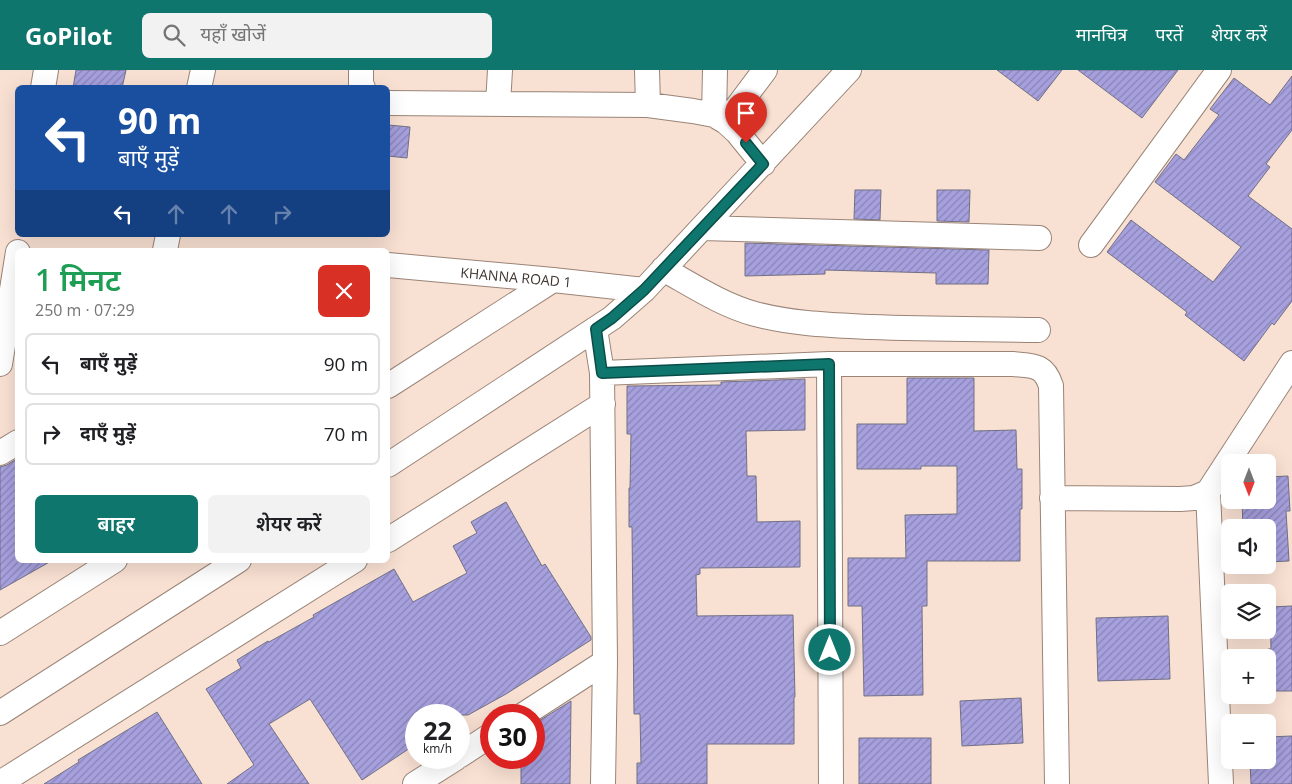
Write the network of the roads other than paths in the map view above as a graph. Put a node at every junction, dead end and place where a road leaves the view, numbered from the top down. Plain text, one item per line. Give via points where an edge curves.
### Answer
1 (46, 70) edge
2 (203, 70) edge
3 (361, 70) edge
4 (500, 70) edge
5 (647, 70) edge
6 (714, 70) edge
7 (765, 70) edge
8 (849, 70) edge
9 (1219, 70) edge
10 (44, 85) edge
11 (200, 85) edge
12 (362, 85) edge
13 (390, 103) edge
14 (498, 104) junction
15 (648, 105) junction
16 (720, 118) junction
17 (763, 164) junction
18 (702, 228) junction
19 (1039, 238) dead end
20 (1091, 245) dead end
21 (390, 265) edge
22 (663, 269) junction
23 (15, 270) edge
24 (554, 280) junction
25 (644, 290) junction
26 (596, 329) junction
27 (1038, 330) dead end
28 (1292, 363) edge
29 (0, 364) edge
30 (829, 364) junction
31 (602, 373) junction
32 (390, 383) edge
33 (603, 404) junction
34 (15, 444) edge
35 (0, 452) edge
36 (390, 464) edge
37 (1208, 492) junction
38 (1052, 498) junction
39 (390, 539) edge
40 (109, 563) edge
41 (234, 563) edge
42 (350, 563) edge
43 (0, 633) edge
44 (605, 662) junction
45 (540, 704) edge
46 (0, 713) edge
47 (442, 769) edge
48 (0, 783) edge
49 (415, 784) edge
50 (603, 784) edge
51 (831, 784) edge
52 (1057, 784) edge
53 (1221, 784) edge

1 - 10 street
2 - 11 street
3 - 12 street
4 - 14 street
5 - 15 street
6 - 16 street
7 - 16 street
8 - 17 street
9 - 20 street
13 - 14 street
14 - 15 street
15 - 16 street
16 - 17 street via 737,132
17 - 18 street
18 - 19 street
18 - 22 street
21 - 24 street, KHANNA ROAD 1
22 - 25 street
22 - 27 street via 718,299 754,314 785,320 865,327
23 - 29 street
24 - 25 street, KHANNA ROAD 1
24 - 32 street
25 - 26 street
26 - 31 street
26 - 36 street
28 - 37 street
30 - 31 street
30 - 38 street via 1013,364 1036,367 1047,374 1051,386
30 - 51 street
31 - 33 street
33 - 39 street
33 - 44 street
34 - 35 street
37 - 38 street via 1180,500
37 - 53 street
38 - 52 street
40 - 43 street
41 - 46 street
42 - 48 street
44 - 45 street
44 - 50 street
47 - 49 street

